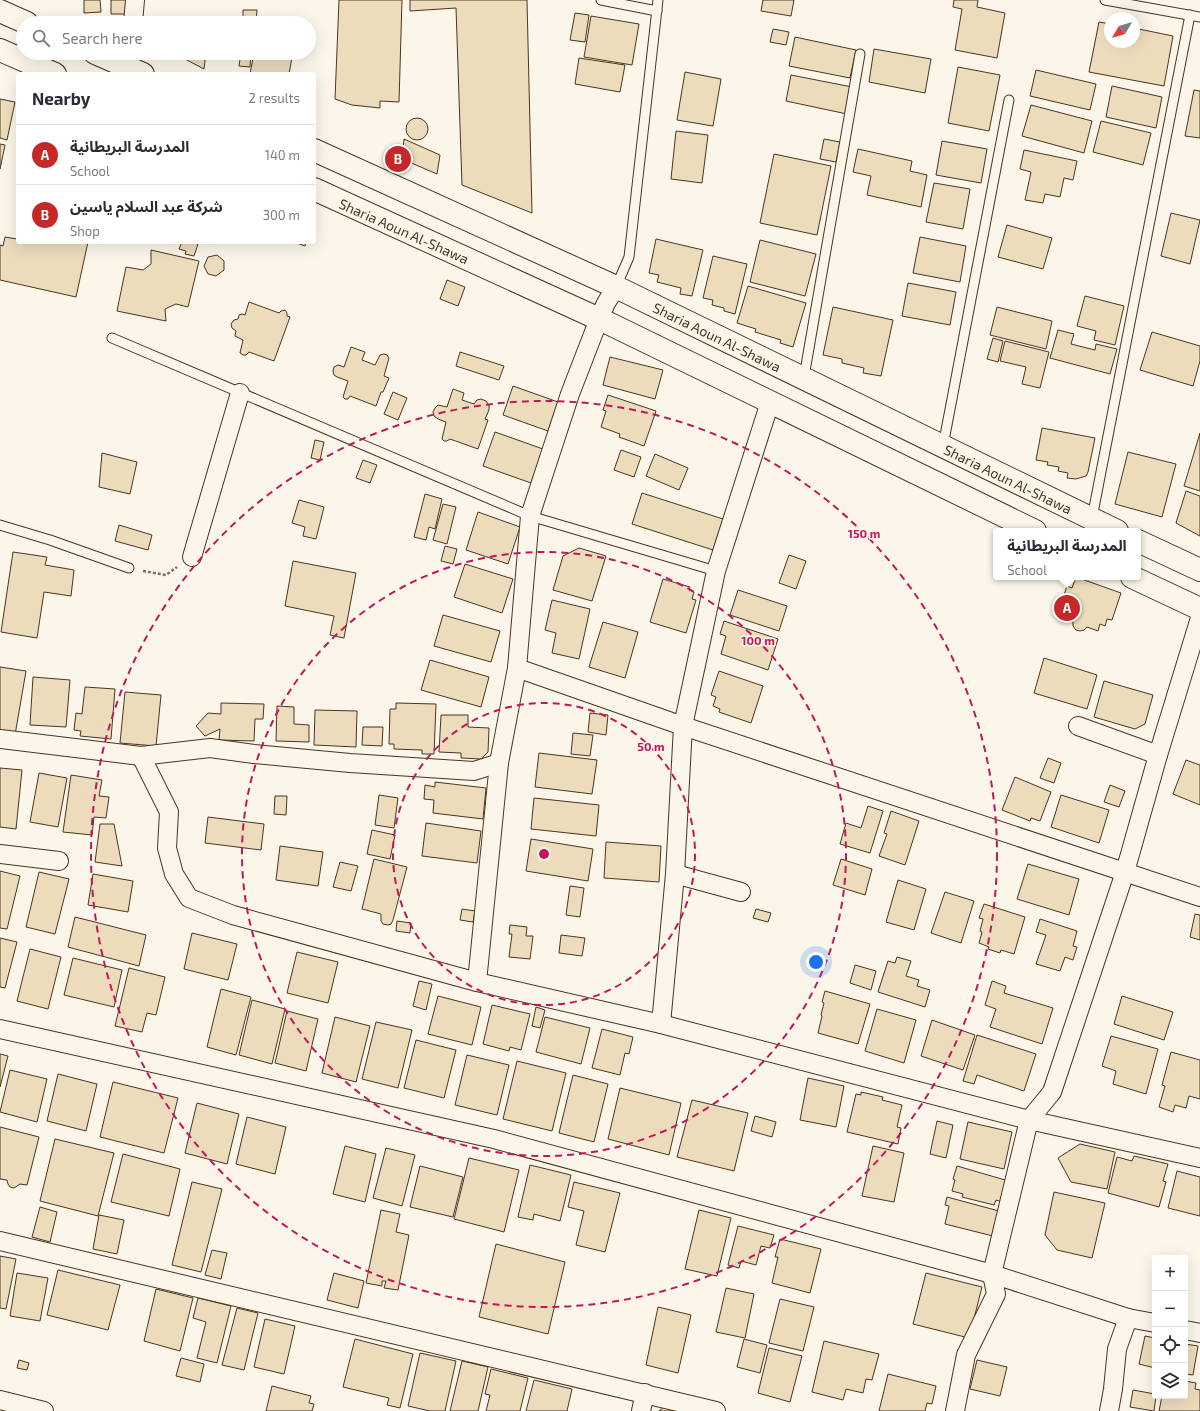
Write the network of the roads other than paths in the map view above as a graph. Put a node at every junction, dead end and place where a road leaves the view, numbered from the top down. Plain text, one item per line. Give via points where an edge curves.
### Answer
1 (135, 0) edge
2 (601, 0) edge
3 (658, 0) edge
4 (1105, 0) edge
5 (0, 11) edge
6 (657, 11) junction
7 (1190, 15) junction
8 (134, 16) edge
9 (1200, 17) edge
10 (16, 18) edge
11 (0, 50) edge
12 (860, 54) dead end
13 (16, 57) edge
14 (23, 60) edge
15 (118, 60) edge
16 (135, 65) edge
17 (50, 72) edge
18 (1009, 100) dead end
19 (316, 151) edge
20 (316, 191) edge
21 (616, 287) junction
22 (598, 319) junction
23 (112, 338) dead end
24 (803, 379) junction
25 (240, 393) junction
26 (770, 402) junction
27 (943, 447) junction
28 (530, 516) junction
29 (1092, 520) junction
30 (0, 525) edge
31 (1029, 528) edge
32 (1110, 528) edge
33 (1141, 542) edge
34 (192, 557) road end
35 (129, 568) road end
36 (1200, 570) edge
37 (716, 571) junction
38 (1138, 580) edge
39 (1200, 609) edge
40 (1200, 618) edge
41 (517, 668) junction
42 (683, 726) junction
43 (1078, 726) dead end
44 (0, 739) edge
45 (1158, 755) junction
46 (141, 756) junction
47 (498, 763) junction
48 (0, 854) edge
49 (59, 861) dead end
50 (1125, 872) junction
51 (675, 874) junction
52 (741, 892) dead end
53 (1200, 897) edge
54 (477, 982) junction
55 (660, 1024) junction
56 (0, 1029) edge
57 (1029, 1120) junction
58 (1200, 1158) edge
59 (0, 1241) edge
60 (992, 1274) junction
61 (1128, 1318) junction
62 (1152, 1323) edge
63 (1188, 1331) edge
64 (1200, 1333) edge
65 (645, 1393) junction
66 (0, 1400) edge
67 (44, 1411) edge
68 (641, 1411) edge
69 (716, 1411) edge
70 (954, 1411) edge
71 (1109, 1411) edge

1 - 8 street
2 - 6 lane
3 - 6 lane
4 - 7 lane
5 - 10 main road
6 - 21 lane via 629,257
7 - 9 lane
7 - 29 lane
11 - 13 main road
12 - 24 lane
14 - 17 main road
15 - 16 main road
18 - 27 lane
19 - 21 main road, Sharia Aoun Al-Shawa
20 - 22 main road, Sharia Aoun Al-Shawa
21 - 22 street
21 - 24 main road, Sharia Aoun Al-Shawa
22 - 26 main road, Sharia Aoun Al-Shawa
22 - 28 street
23 - 25 lane
24 - 27 main road, Sharia Aoun Al-Shawa
25 - 28 lane
25 - 34 street
26 - 31 main road, Sharia Aoun Al-Shawa
26 - 37 street
27 - 29 main road, Sharia Aoun Al-Shawa
28 - 37 lane
28 - 41 street
29 - 32 main road, Sharia Aoun Al-Shawa
30 - 35 lane
33 - 36 main road
37 - 42 street
38 - 39 main road
40 - 45 street
41 - 42 street
41 - 47 street
42 - 50 street
42 - 51 street
43 - 45 street
44 - 46 street
45 - 50 street
46 - 47 street via 210,748 350,763 474,771
46 - 54 street via 169,812 167,848 174,874 189,898 233,915
47 - 54 street
48 - 49 street
50 - 53 street
50 - 57 street via 1052,1092
51 - 52 street
51 - 55 street
54 - 55 street
55 - 57 street
56 - 60 street via 494,1139
57 - 58 street
57 - 60 street
59 - 65 street
60 - 61 street
60 - 70 street via 996,1294 966,1355
61 - 62 street
61 - 71 street via 1117,1349
63 - 64 street
65 - 68 street
65 - 69 street
66 - 67 street

